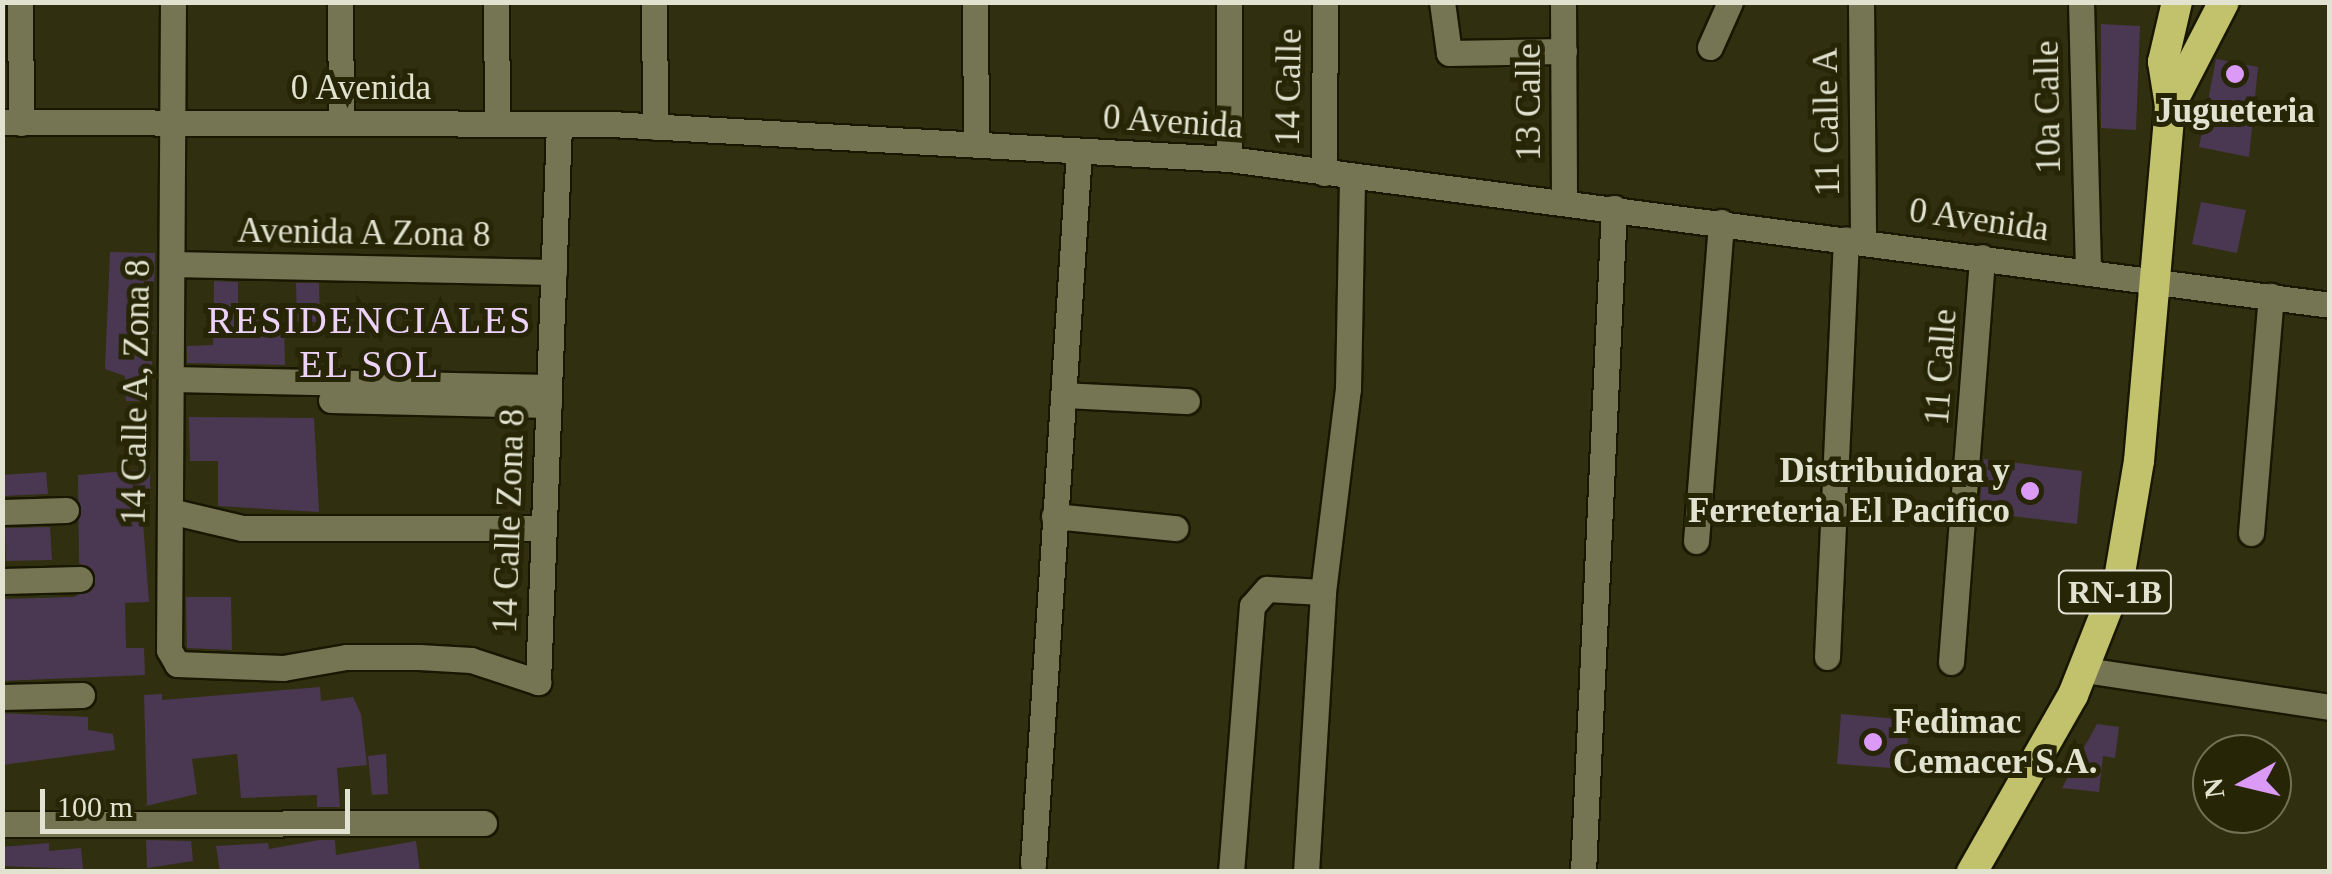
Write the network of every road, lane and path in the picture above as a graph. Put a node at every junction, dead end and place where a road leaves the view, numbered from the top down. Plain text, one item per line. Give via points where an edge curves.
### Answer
1 (20, 2) edge
2 (174, 2) edge
3 (340, 2) edge
4 (496, 2) edge
5 (654, 2) edge
6 (975, 2) edge
7 (1229, 2) edge
8 (1325, 2) edge
9 (1442, 2) edge
10 (1563, 2) edge
11 (1730, 2) edge
12 (1861, 2) edge
13 (2081, 2) edge
14 (2177, 2) edge
15 (2224, 2) edge
16 (1710, 47) dead end
17 (1564, 51) junction
18 (2170, 106) junction
19 (12, 122) edge
20 (174, 123) junction
21 (341, 124) junction
22 (497, 124) junction
23 (559, 124) junction
24 (655, 126) junction
25 (976, 144) junction
26 (1079, 150) junction
27 (1229, 159) junction
28 (1324, 173) junction
29 (1352, 177) junction
30 (1564, 202) junction
31 (1614, 208) junction
32 (1721, 222) junction
33 (1855, 239) junction
34 (172, 255) junction
35 (1982, 257) junction
36 (554, 264) junction
37 (2088, 270) junction
38 (2154, 280) junction
39 (2270, 296) junction
40 (2330, 305) edge
41 (171, 388) junction
42 (1063, 395) junction
43 (549, 396) junction
44 (1186, 401) dead end
45 (66, 510) dead end
46 (170, 511) junction
47 (2, 512) edge
48 (1054, 516) junction
49 (544, 528) junction
50 (1174, 528) dead end
51 (2251, 532) dead end
52 (1696, 541) dead end
53 (80, 579) dead end
54 (2, 581) edge
55 (1324, 592) junction
56 (1827, 656) dead end
57 (1951, 662) dead end
58 (2085, 670) junction
59 (538, 682) joint
60 (82, 695) dead end
61 (2, 697) edge
62 (2330, 707) edge
63 (484, 823) dead end
64 (2, 824) edge
65 (1033, 864) dead end
66 (1231, 872) edge
67 (1306, 872) edge
68 (1583, 872) edge
69 (1972, 872) edge

1 - 19 street
2 - 20 street, 14 Calle A, Zona 8
3 - 21 street
4 - 22 street
5 - 24 street
6 - 25 street
7 - 27 street
8 - 28 street, 14 Calle
9 - 17 street via 1447,52
10 - 17 street, 13 Calle
11 - 16 street
12 - 33 street, 11 Calle A
13 - 37 street, 10a Calle
14 - 18 highway, RN-1B via 2164,62
15 - 18 highway, RN-1B
17 - 30 street, 13 Calle
18 - 38 highway, RN-1B
19 - 20 street, 0 Avenida
20 - 21 street, 0 Avenida
20 - 34 street, 14 Calle A, Zona 8
21 - 22 street, 0 Avenida
22 - 23 street, 0 Avenida
23 - 24 street, 0 Avenida
23 - 36 street, 14 Calle Zona 8
24 - 25 street, 0 Avenida
25 - 26 street, 0 Avenida
26 - 27 street, 0 Avenida
26 - 42 street
27 - 28 street, 0 Avenida
28 - 29 street, 0 Avenida
29 - 30 street, 0 Avenida
29 - 55 street via 1348,389
30 - 31 street, 0 Avenida
31 - 32 street, 0 Avenida
31 - 68 street
32 - 33 street, 0 Avenida
32 - 52 street
33 - 35 street, 0 Avenida
33 - 56 street, 11 Calle A
34 - 36 street, Avenida A Zona 8
34 - 41 street, 14 Calle A, Zona 8
35 - 37 street, 0 Avenida
35 - 57 street, 11 Calle
36 - 43 street, 14 Calle Zona 8
37 - 38 street, 0 Avenida
38 - 39 street, 0 Avenida
38 - 58 highway, RN-1B via 2130,523 2112,601
39 - 40 street, 0 Avenida
39 - 51 street
41 - 43 street
41 - 46 street, 14 Calle A, Zona 8
42 - 44 street
42 - 48 street
43 - 49 street, 14 Calle Zona 8
45 - 47 street
46 - 49 street via 242,528
46 - 59 street, 14 Calle A, Zona 8 via 172,660 282,668 346,657 420,656 471,660
48 - 50 street
48 - 65 street
49 - 59 street, 14 Calle Zona 8
53 - 54 street
55 - 66 street via 1268,589 1252,606
55 - 67 street
58 - 62 street
58 - 69 highway, RN-1B
60 - 61 street
63 - 64 street

